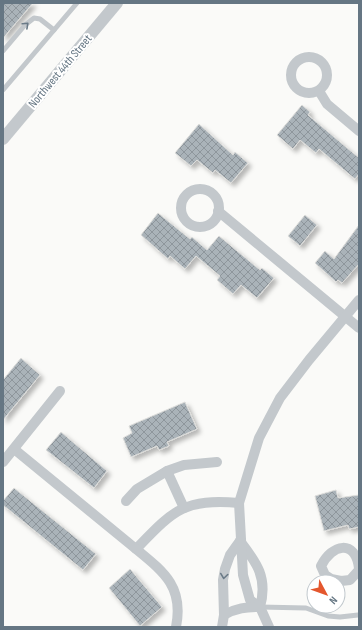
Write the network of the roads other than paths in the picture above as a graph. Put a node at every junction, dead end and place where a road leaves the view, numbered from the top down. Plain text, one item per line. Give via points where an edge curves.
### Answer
1 (77, 3) edge
2 (117, 3) edge
3 (54, 30) junction
4 (3, 51) edge
5 (3, 90) edge
6 (319, 91) dead end
7 (359, 131) edge
8 (3, 139) edge
9 (218, 211) dead end
10 (359, 300) edge
11 (345, 317) junction
12 (359, 328) edge
13 (60, 391) dead end
14 (14, 449) junction
15 (3, 462) edge
16 (217, 462) dead end
17 (167, 471) junction
18 (126, 501) dead end
19 (239, 503) junction
20 (184, 508) junction
21 (240, 541) junction
22 (136, 549) junction
23 (260, 607) junction
24 (224, 615) junction
25 (358, 615) dead end
26 (176, 627) edge
27 (222, 627) edge
28 (269, 627) edge

1 - 3 lane
2 - 8 street, Northwest 44th Street
4 -> 3 lane via 34,18 40,19
3 - 5 lane
6 - 7 street via 327,104
9 - 11 street
10 - 11 street
11 - 12 street
11 - 19 street via 280,398 259,438
13 - 14 street
14 - 15 street
14 - 22 street
16 - 17 street via 184,465
17 - 18 street via 137,489
17 - 20 street
19 - 20 street via 200,502
19 - 21 street
20 - 22 street via 161,523
21 - 23 street via 246,593 250,600
21 - 23 street via 256,562 262,577 263,598
21 -> 24 street via 230,555 225,569
22 - 26 street via 172,582 178,600
23 - 24 street via 245,607
23 - 25 lane via 306,608 328,616 340,617
23 - 28 street
24 - 27 street

